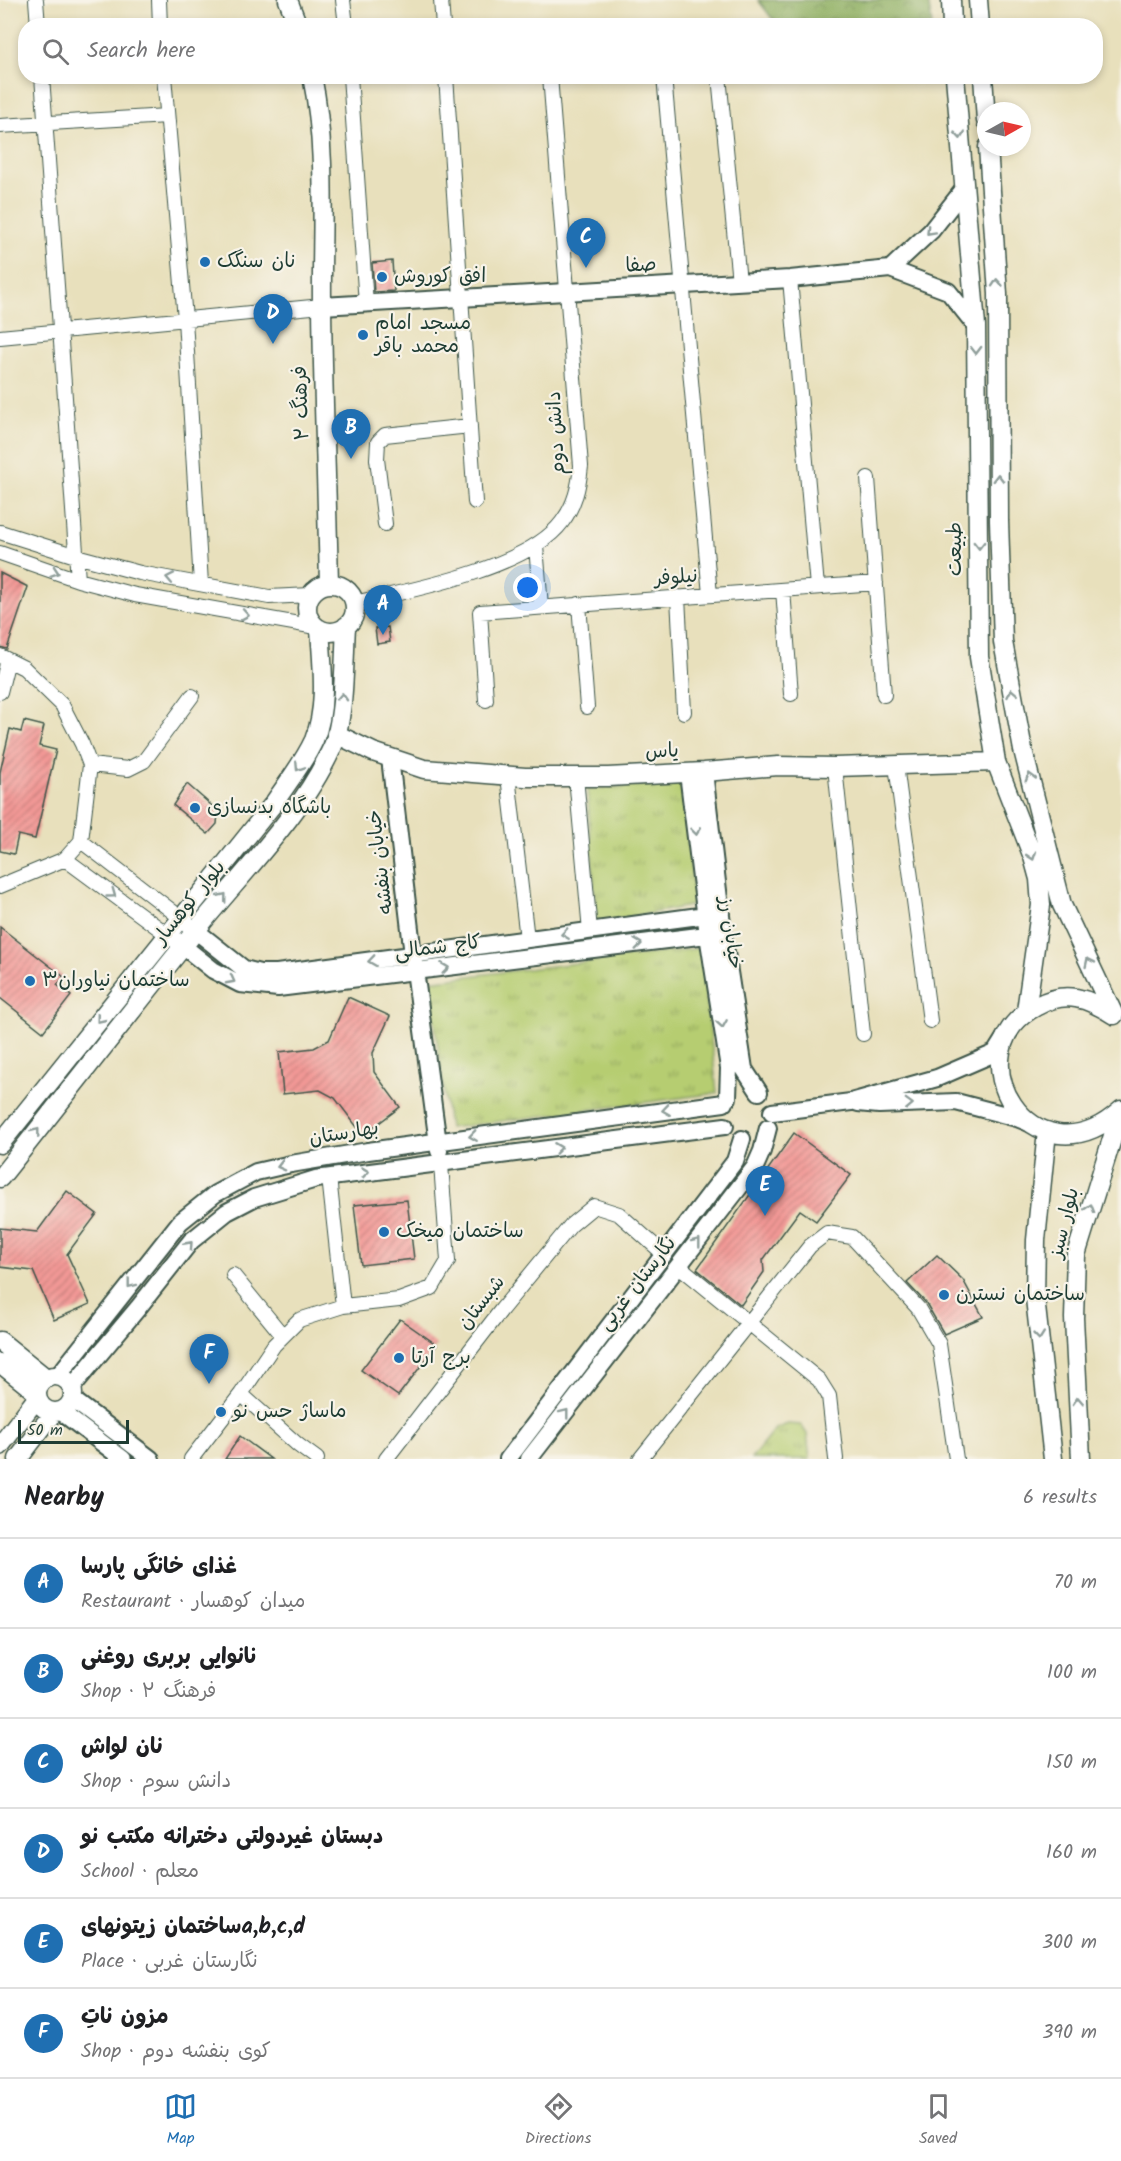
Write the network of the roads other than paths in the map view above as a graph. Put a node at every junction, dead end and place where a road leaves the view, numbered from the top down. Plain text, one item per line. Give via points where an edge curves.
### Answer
1 (36, 0) edge
2 (159, 0) edge
3 (288, 0) edge
4 (343, 0) edge
5 (441, 0) edge
6 (951, 0) edge
7 (978, 0) edge
8 (37, 18) edge
9 (160, 18) edge
10 (295, 18) edge
11 (345, 18) edge
12 (442, 18) edge
13 (952, 18) edge
14 (979, 18) edge
15 (43, 84) edge
16 (165, 84) edge
17 (314, 84) edge
18 (352, 84) edge
19 (447, 84) edge
20 (551, 84) edge
21 (665, 84) edge
22 (720, 84) edge
23 (956, 84) edge
24 (984, 84) edge
25 (985, 102) edge
26 (167, 116) junction
27 (45, 123) junction
28 (0, 126) edge
29 (989, 156) edge
30 (964, 189) junction
31 (890, 269) junction
32 (790, 279) junction
33 (739, 282) junction
34 (683, 285) junction
35 (567, 292) junction
36 (461, 298) junction
37 (366, 304) junction
38 (322, 306) junction
39 (184, 320) junction
40 (976, 326) junction
41 (60, 332) junction
42 (0, 337) edge
43 (470, 426) junction
44 (868, 478) dead end
45 (475, 502) dead end
46 (385, 524) dead end
47 (0, 532) edge
48 (536, 546) junction
49 (0, 553) edge
50 (76, 556) junction
51 (78, 580) junction
52 (876, 583) junction
53 (201, 584) junction
54 (329, 584) junction
55 (817, 587) junction
56 (783, 590) junction
57 (311, 595) junction
58 (710, 595) junction
59 (678, 597) junction
60 (354, 603) junction
61 (579, 604) junction
62 (541, 607) junction
63 (346, 626) junction
64 (318, 628) junction
65 (4, 658) edge
66 (0, 692) edge
67 (791, 694) dead end
68 (884, 695) dead end
69 (192, 696) dead end
70 (486, 700) dead end
71 (587, 707) dead end
72 (684, 712) dead end
73 (336, 734) junction
74 (390, 758) junction
75 (996, 762) junction
76 (90, 765) junction
77 (896, 765) junction
78 (835, 767) junction
79 (696, 772) junction
80 (508, 776) junction
81 (576, 777) junction
82 (81, 842) junction
83 (65, 859) junction
84 (0, 886) edge
85 (713, 914) junction
86 (188, 924) junction
87 (590, 930) junction
88 (716, 934) junction
89 (168, 935) junction
90 (527, 939) junction
91 (184, 946) junction
92 (414, 964) junction
93 (1026, 1011) junction
94 (1118, 1019) edge
95 (930, 1021) dead end
96 (1009, 1031) junction
97 (863, 1034) dead end
98 (759, 1092) junction
99 (726, 1100) junction
100 (851, 1102) junction
101 (1121, 1110) edge
102 (770, 1120) junction
103 (725, 1126) junction
104 (1040, 1128) junction
105 (742, 1138) junction
106 (437, 1141) junction
107 (0, 1144) edge
108 (441, 1164) junction
109 (329, 1177) junction
110 (0, 1178) edge
111 (664, 1254) junction
112 (679, 1266) junction
113 (233, 1275) dead end
114 (343, 1306) junction
115 (750, 1324) junction
116 (283, 1336) junction
117 (0, 1341) edge
118 (0, 1363) edge
119 (54, 1394) junction
120 (241, 1394) junction
121 (0, 1446) edge
122 (18, 1459) edge
123 (123, 1459) edge
124 (151, 1459) edge
125 (191, 1459) edge
126 (317, 1459) edge
127 (386, 1459) edge
128 (508, 1459) edge
129 (529, 1459) edge
130 (640, 1459) edge
131 (836, 1459) edge
132 (956, 1459) edge
133 (1053, 1459) edge
134 (1081, 1459) edge

1 - 8 street
2 - 9 street
3 - 10 main road
4 - 11 street
5 - 12 street
6 - 13 main road
7 - 14 main road
15 - 27 street
16 - 26 street
17 - 38 main road, فرهنگ ۲ via 323,176
18 - 37 street
19 - 36 street
20 - 35 street, دانش دوم
21 - 34 street
22 - 33 street
23 -> 30 main road, طبیعت
24 - 25 main road
26 - 27 street
26 - 39 street
27 - 28 street
27 - 41 street
94 -> 29 main road via 1062,905 1023,750 1003,642 998,294
30 -> 31 street via 932,231
30 - 40 main road, طبیعت
31 - 32 street, صفا
31 - 40 street via 948,291
32 - 33 street, صفا
32 - 55 street
33 - 34 street, صفا
34 - 35 street, صفا
34 - 58 street
35 - 36 street, صفا
35 - 48 street, دانش دوم via 579,486 562,522
36 - 37 street, صفا
36 - 43 street
37 - 38 street, صفا
38 - 39 street
38 - 54 main road, فرهنگ ۲
39 - 41 street
39 - 53 street
40 -> 75 main road, طبیعت via 979,657
41 - 42 street
41 - 50 street
43 - 45 street
43 - 46 street via 385,435 378,442
44 - 52 street
47 - 50 street
48 - 60 street, دانش دوم via 478,571
48 - 62 street
49 -> 51 street
50 - 51 street
53 -> 50 street
51 -> 64 street via 135,595
52 - 55 street, نیلوفر
52 - 68 street
53 - 57 street via 269,597
54 - 57 main road
54 - 60 main road via 348,591
55 - 56 street, نیلوفر
56 - 58 street, نیلوفر
56 - 67 street
57 - 64 main road via 308,615
58 - 59 street, نیلوفر
59 - 61 street, نیلوفر
59 - 72 street
60 - 63 main road via 354,616
61 - 62 street, نیلوفر
61 - 71 street
62 - 70 street, نیلوفر via 480,612
63 - 64 main road via 334,632
73 -> 63 main road, بلوار کوهسار via 341,714
64 -> 86 main road, بلوار کوهسار via 323,672 315,738 302,763
65 - 66 street
65 - 76 street via 24,668 62,705
69 - 76 street via 144,761 128,769
73 - 74 main road, یاس
86 -> 73 main road, بلوار کوهسار via 291,814 319,774
74 - 80 main road, یاس via 424,769
74 - 92 street, خیابان بنفشه
75 - 77 main road, یاس
75 -> 93 main road, طبیعت via 1039,879 1041,905
76 - 82 street
77 - 78 main road, یاس
77 - 95 street
78 - 79 main road, یاس via 778,766
78 - 97 street
79 - 81 main road, یاس
79 - 85 street, خیابان رز
80 - 81 main road, یاس
80 - 90 street
81 - 87 street
82 - 83 street
82 - 86 street
83 - 84 street
83 -> 89 street
85 - 87 street, کاج شمالی
85 - 88 street, خیابان رز
86 - 89 main road, بلوار کوهسار
86 - 91 main road, بلوار کوهسار
92 -> 86 street, کاج شمالی via 260,973 244,969
87 -> 90 street, کاج شمالی
92 -> 88 street, کاج شمالی
88 - 98 street, خیابان رز via 744,1069
88 -> 99 street, خیابان رز via 729,1068
89 - 91 street, کاج شمالی
89 -> 107 main road, بلوار کوهسار
90 - 92 street, کاج شمالی
91 -> 92 street, کاج شمالی via 213,970 240,984 278,988
110 -> 91 main road, بلوار کوهسار
92 - 106 street, خیابان بنفشه
93 - 94 main road via 1047,1000 1071,997 1094,1002
93 - 96 main road
96 - 100 street via 995,1053 967,1066
96 - 104 main road via 1001,1051 1005,1093 1016,1111
98 - 99 street via 744,1089
98 - 102 street via 770,1104
99 - 103 street via 722,1119
99 -> 106 street, بهارستان
100 - 102 street
100 -> 104 street via 879,1106 956,1102
101 - 104 main road via 1105,1124 1087,1132 1067,1135
134 -> 101 main road, بلوار سبز via 1074,1318 1076,1255
102 - 105 street via 754,1138
112 -> 102 street, نگارستان غربی via 754,1167
103 - 105 street
108 -> 103 street, بهارستان
104 -> 133 main road, بلوار سبز via 1035,1298
105 - 111 street, نگارستان غربی via 735,1161
106 - 108 street, خیابان بنفشه
106 -> 119 street, بهارستان via 256,1172 215,1194 180,1222
109 -> 108 street, بهارستان
108 - 114 street via 448,1261 432,1288 399,1300
109 - 114 street
119 -> 109 street, بهارستان via 195,1237 227,1212 254,1198
111 - 112 street
111 - 127 street, شبستان via 619,1214 594,1206 571,1226 502,1309
111 - 128 street, نگارستان غربی
112 - 115 street
129 -> 112 street, نگارستان غربی
113 - 116 street
114 - 116 street via 299,1320
115 - 130 street
115 - 131 street via 819,1380 829,1396
115 - 132 street via 810,1246 827,1233 852,1237 918,1308 939,1344
116 - 120 street
117 - 119 main road
118 - 119 main road
119 - 121 main road
119 - 122 main road
119 - 123 street
119 - 124 street
120 - 125 street
120 - 126 street

